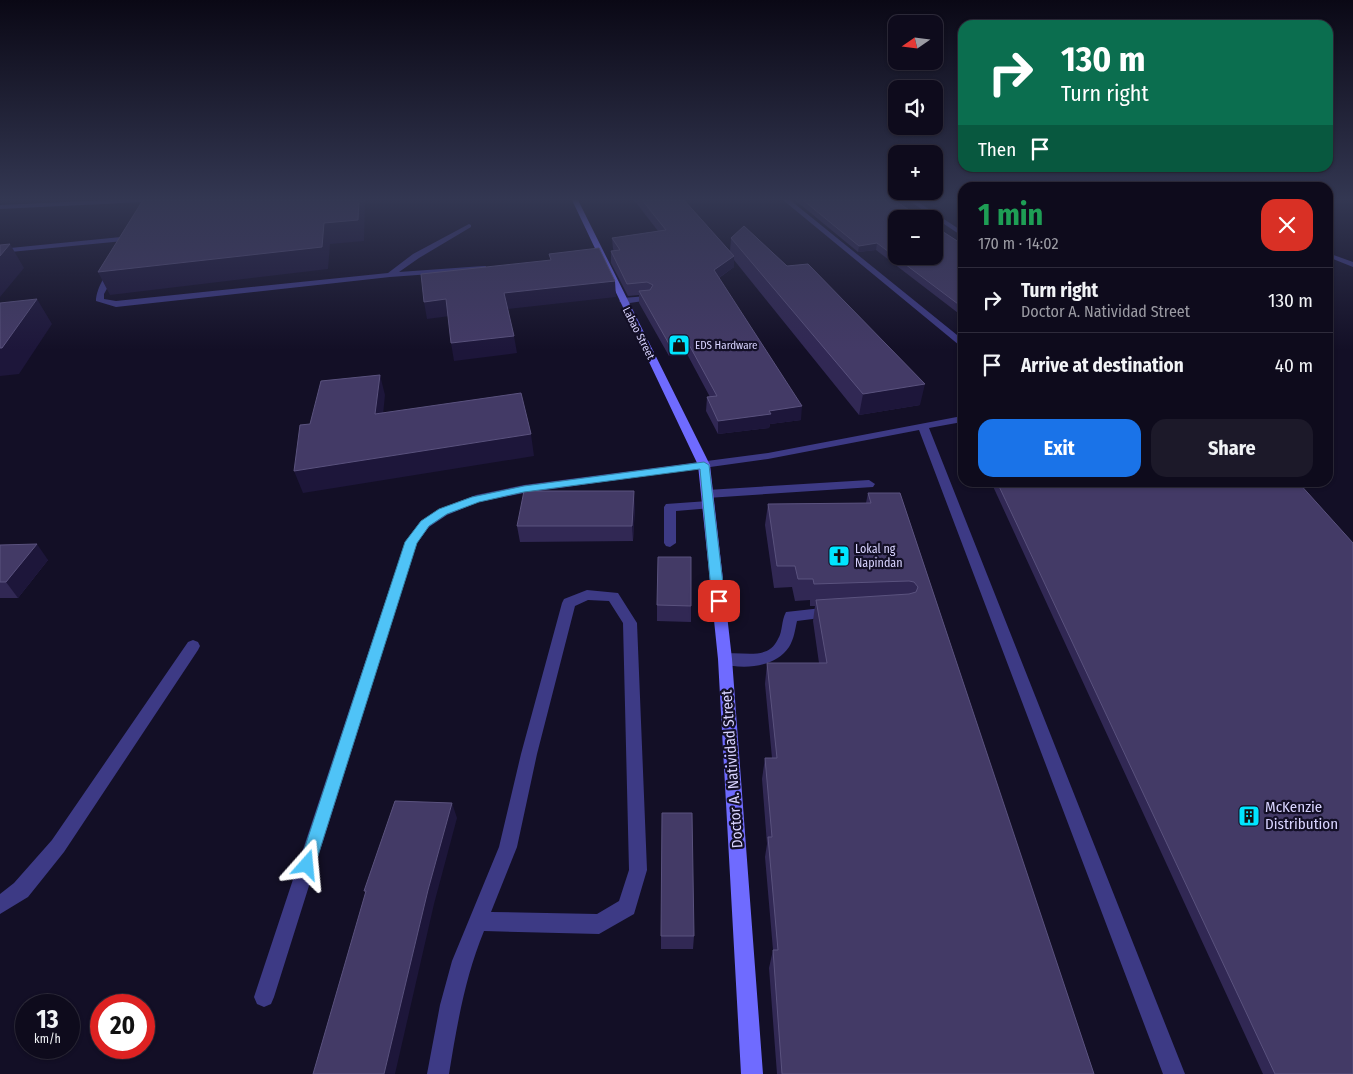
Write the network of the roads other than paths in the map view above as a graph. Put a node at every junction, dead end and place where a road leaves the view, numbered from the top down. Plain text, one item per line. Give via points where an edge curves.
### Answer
1 (426, 250) edge
2 (596, 250) edge
3 (848, 250) edge
4 (1333, 256) edge
5 (118, 262) edge
6 (1353, 266) edge
7 (490, 267) edge
8 (390, 275) junction
9 (647, 298) edge
10 (623, 301) junction
11 (958, 340) edge
12 (958, 420) edge
13 (923, 427) junction
14 (704, 465) junction
15 (869, 484) dead end
16 (708, 500) junction
17 (670, 543) dead end
18 (848, 611) edge
19 (194, 646) dead end
20 (725, 659) junction
21 (0, 905) edge
22 (479, 920) junction
23 (264, 997) dead end
24 (438, 1074) edge
25 (752, 1074) edge
26 (1174, 1074) edge

1 - 8 street
2 - 10 main road, Labao Street
3 - 11 street
4 - 6 street
5 - 8 street via 100,294 100,301 105,303
7 - 8 street
9 - 10 street
10 - 14 main road, Labao Street
12 - 13 street
13 - 14 street
13 - 26 street
14 - 16 main road, Doctor A. Natividad Street
14 - 23 street via 505,493 460,505 425,524 411,542
15 - 16 street
16 - 17 street via 670,507
16 - 20 main road, Doctor A. Natividad Street
18 - 20 street via 791,616 785,641 767,658 748,661
19 - 21 street via 58,846 21,890
20 - 25 main road, Doctor A. Natividad Street
22 - 22 street via 508,847 569,603 587,595 613,596 630,623 638,870 627,907 599,924
22 - 24 street via 462,961 450,1005

